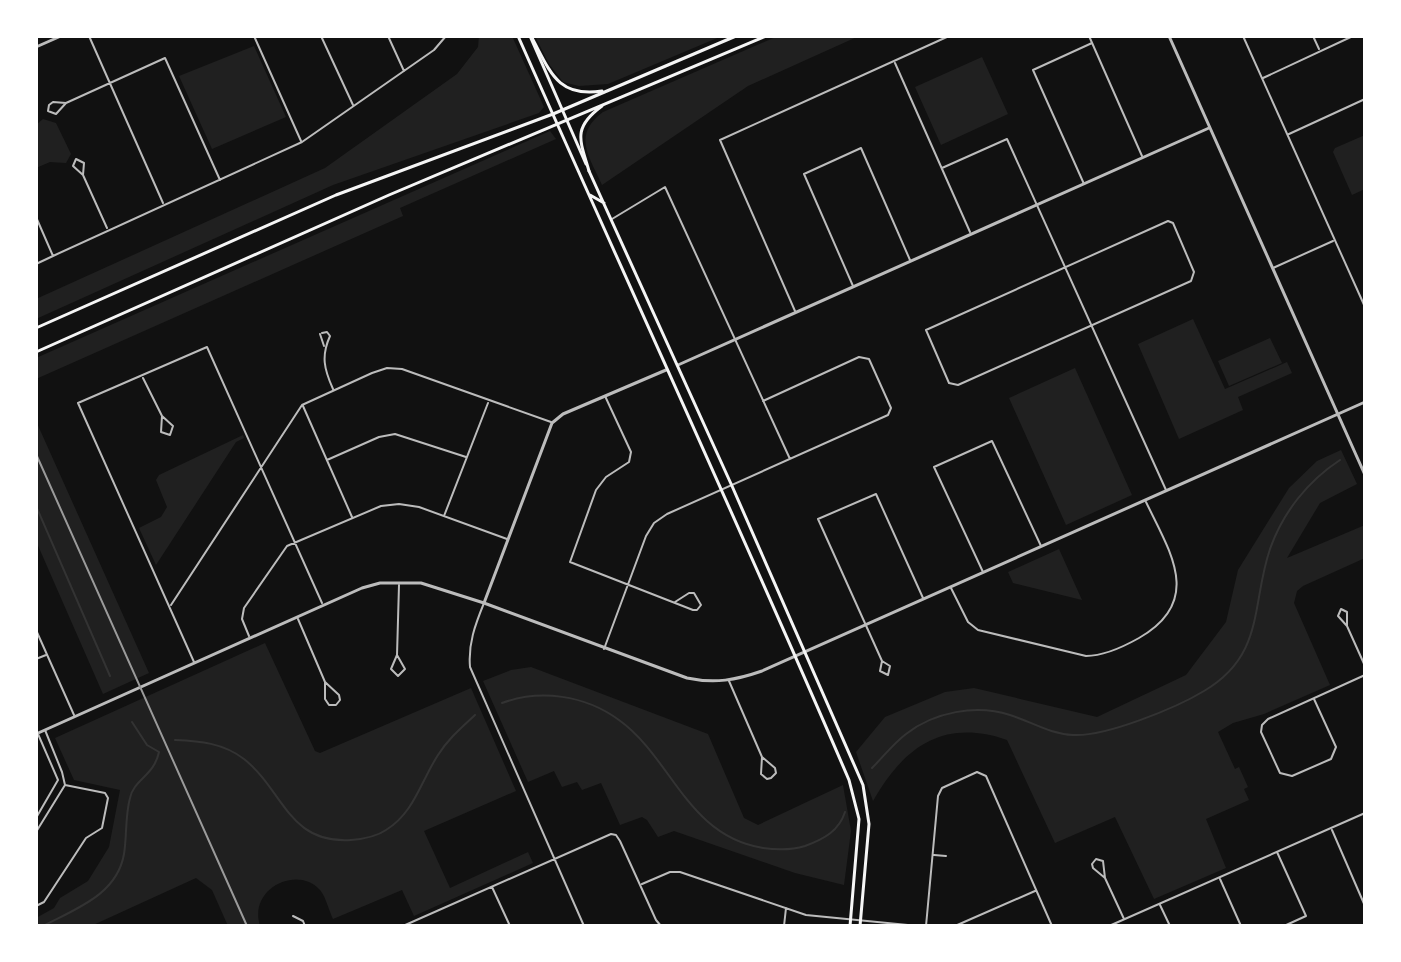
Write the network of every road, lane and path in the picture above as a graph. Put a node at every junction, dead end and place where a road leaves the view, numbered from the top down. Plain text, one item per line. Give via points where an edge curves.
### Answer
1 (61, 36) edge
2 (89, 36) edge
3 (254, 36) edge
4 (321, 36) edge
5 (388, 36) edge
6 (446, 36) edge
7 (518, 36) edge
8 (530, 36) edge
9 (736, 36) edge
10 (766, 36) edge
11 (949, 36) edge
12 (1089, 36) edge
13 (1169, 36) edge
14 (1243, 36) edge
15 (1313, 36) edge
16 (1353, 36) edge
17 (1092, 43) junction
18 (36, 47) edge
19 (1319, 51) junction
20 (894, 61) junction
21 (404, 71) junction
22 (1262, 78) junction
23 (110, 83) junction
24 (610, 90) junction
25 (1365, 99) edge
26 (66, 103) dead end
27 (606, 103) junction
28 (354, 106) junction
29 (563, 110) junction
30 (553, 114) junction
31 (567, 119) junction
32 (557, 123) junction
33 (1209, 128) junction
34 (1288, 135) junction
35 (302, 142) junction
36 (1143, 157) junction
37 (942, 168) junction
38 (589, 171) junction
39 (83, 175) dead end
40 (220, 180) junction
41 (1084, 184) junction
42 (587, 194) junction
43 (604, 203) junction
44 (164, 205) junction
45 (1036, 205) junction
46 (36, 217) edge
47 (611, 220) junction
48 (108, 230) junction
49 (970, 234) junction
50 (1334, 240) junction
51 (53, 256) junction
52 (910, 260) junction
53 (36, 264) edge
54 (1065, 266) junction
55 (1272, 268) junction
56 (853, 288) junction
57 (1365, 307) edge
58 (796, 312) junction
59 (1092, 326) junction
60 (36, 328) edge
61 (734, 340) junction
62 (324, 347) dead end
63 (36, 352) edge
64 (678, 365) junction
65 (666, 370) junction
66 (142, 376) junction
67 (334, 390) junction
68 (605, 396) junction
69 (763, 401) junction
70 (488, 402) junction
71 (1365, 402) edge
72 (302, 405) junction
73 (1338, 414) junction
74 (162, 416) junction
75 (552, 423) junction
76 (466, 457) junction
77 (327, 460) junction
78 (790, 460) junction
79 (261, 466) junction
80 (1365, 475) edge
81 (732, 486) junction
82 (723, 490) junction
83 (1166, 491) junction
84 (1146, 501) junction
85 (444, 516) junction
86 (352, 517) junction
87 (507, 539) junction
88 (294, 542) junction
89 (1042, 547) junction
90 (983, 573) junction
91 (399, 583) junction
92 (627, 584) junction
93 (951, 587) junction
94 (923, 599) junction
95 (675, 602) junction
96 (484, 603) junction
97 (323, 605) junction
98 (170, 607) junction
99 (297, 617) junction
100 (866, 625) junction
101 (1347, 626) dead end
102 (36, 630) edge
103 (250, 638) junction
104 (604, 649) junction
105 (805, 651) junction
106 (46, 654) junction
107 (397, 655) junction
108 (796, 655) junction
109 (36, 659) edge
110 (882, 661) dead end
111 (195, 663) junction
112 (1365, 666) edge
113 (1365, 675) edge
114 (729, 681) junction
115 (325, 682) junction
116 (1314, 699) junction
117 (74, 716) junction
118 (45, 730) junction
119 (37, 734) edge
120 (762, 757) junction
121 (65, 785) junction
122 (1365, 813) edge
123 (36, 818) edge
124 (1331, 828) junction
125 (36, 832) edge
126 (1277, 852) junction
127 (932, 855) junction
128 (946, 856) dead end
129 (555, 859) junction
130 (1105, 878) junction
131 (1219, 878) junction
132 (640, 885) junction
133 (492, 886) junction
134 (1036, 891) junction
135 (1160, 904) junction
136 (36, 906) edge
137 (1365, 906) edge
138 (786, 908) junction
139 (293, 916) dead end
140 (1124, 919) junction
141 (851, 920) junction
142 (860, 924) edge
143 (508, 925) edge
144 (305, 926) edge
145 (403, 926) edge
146 (584, 926) edge
147 (661, 926) edge
148 (784, 926) edge
149 (850, 926) edge
150 (918, 926) edge
151 (926, 926) edge
152 (955, 926) edge
153 (1052, 926) edge
154 (1109, 926) edge
155 (1170, 926) edge
156 (1241, 926) edge
157 (1284, 926) edge

1 - 18 street
2 - 23 street
3 - 35 street
4 - 28 street
5 - 21 street
6 - 21 street
7 - 30 main road
8 - 24 main road via 551,73 568,89
8 - 29 main road
9 - 24 main road
10 - 27 main road
11 - 20 street
12 - 17 street
13 - 33 street
14 - 22 street
15 - 19 street
16 - 19 street
17 - 36 street
17 - 41 street via 1033,70
19 - 22 street
20 - 37 street
20 - 58 street via 720,140
21 - 28 street
22 - 34 street
23 - 26 street
23 - 40 street via 165,58
23 - 44 street
24 - 29 main road
25 - 34 street
27 - 31 main road
27 - 38 main road via 581,127
28 - 35 street
29 - 30 main road
29 - 31 main road
30 - 32 main road
30 - 60 main road via 336,195
31 - 32 main road
31 - 38 main road
32 - 42 main road
32 - 63 main road
33 - 36 street
33 - 55 street
34 - 50 street
35 - 40 street
36 - 41 street
37 - 45 street via 1007,139
37 - 49 street
38 - 43 main road
39 - 48 street
40 - 44 street
41 - 45 street
42 - 43 main road
42 - 65 main road
43 - 47 main road
44 - 48 street
45 - 49 street
45 - 54 street
46 - 51 street
47 - 61 street via 665,187
47 - 64 main road
48 - 51 street
49 - 52 street
50 - 55 street
50 - 57 street
51 - 53 street
52 - 56 street
52 - 56 street via 861,148 804,174
54 - 59 street
54 - 59 street via 1162,223 1173,223 1194,272 1191,281
54 - 59 street via 932,326 927,336 949,383 958,385
55 - 73 street
56 - 58 street
58 - 61 street
59 - 83 street
61 - 64 street
61 - 69 street
62 - 67 street via 325,371
64 - 65 street
64 - 81 main road
65 - 68 street
65 - 82 main road
66 - 74 street
66 - 79 street via 207,347
66 - 98 street via 78,403
67 - 70 street via 387,368 402,369
67 - 72 street
68 - 75 street
68 - 92 street via 631,452 629,462 596,490 570,562
69 - 78 street
69 - 78 street via 859,357 869,359 891,408 888,415
70 - 75 street
70 - 76 street
71 - 73 street
72 - 77 street
72 - 79 street
73 - 80 street
73 - 83 street
74 - 74 street via 161,432 170,435 173,426
75 - 87 street
76 - 77 street via 395,434
76 - 85 street
77 - 86 street
78 - 81 street
79 - 88 street
79 - 98 street
81 - 82 street
81 - 105 main road
82 - 92 street via 654,523
82 - 108 main road
83 - 84 street
84 - 89 street
84 - 93 street via 1175,563 1178,585 1165,618 1135,640 1086,656 978,630 968,622
85 - 86 street via 399,504
85 - 87 street
86 - 88 street
87 - 96 street
88 - 97 street
88 - 103 street via 244,608 242,619
89 - 90 street
89 - 90 street via 992,441 934,467
90 - 93 street
91 - 96 street via 421,583
91 - 97 street via 362,588
91 - 107 street
92 - 95 street
92 - 104 street
93 - 94 street
94 - 100 street
94 - 100 street via 876,494 818,519
95 - 95 street via 693,610 701,605 694,593
96 - 104 street
96 - 129 street via 472,636 470,667
97 - 99 street
98 - 111 street
99 - 103 street
99 - 115 street
100 - 105 street
100 - 110 street
101 - 112 street
102 - 106 street
103 - 111 street
104 - 114 street via 687,678
105 - 108 street
105 - 142 main road via 865,794 869,824
106 - 109 street
106 - 117 street
107 - 107 street via 391,669 398,676 405,669
108 - 114 street
108 - 141 main road via 856,799
111 - 117 street
113 - 116 street
114 - 120 street
115 - 115 street via 326,701 336,705 339,695
116 - 116 street via 1336,747 1331,759 1292,776 1280,773 1262,725
117 - 118 street
118 - 119 street
118 - 121 street
119 - 123 street via 58,780
120 - 120 street via 761,774 771,778 775,768
121 - 125 street
121 - 136 street via 105,793 102,828 88,835 44,902
122 - 124 street
124 - 126 street
124 - 137 street
126 - 131 street
126 - 157 street via 1306,916
127 - 128 street
127 - 134 street via 942,788 977,772 986,776
127 - 151 street
129 - 132 street via 616,835
129 - 133 street
129 - 146 street
130 - 130 street via 1103,861 1096,859 1092,866
130 - 140 street
131 - 135 street
131 - 156 street
132 - 138 street via 680,872
132 - 147 street
133 - 143 street
133 - 145 street
134 - 152 street
134 - 153 street
135 - 140 street
135 - 155 street
138 - 141 street
138 - 148 street
139 - 144 street
140 - 154 street
141 - 142 street
141 - 149 main road
142 - 150 street

